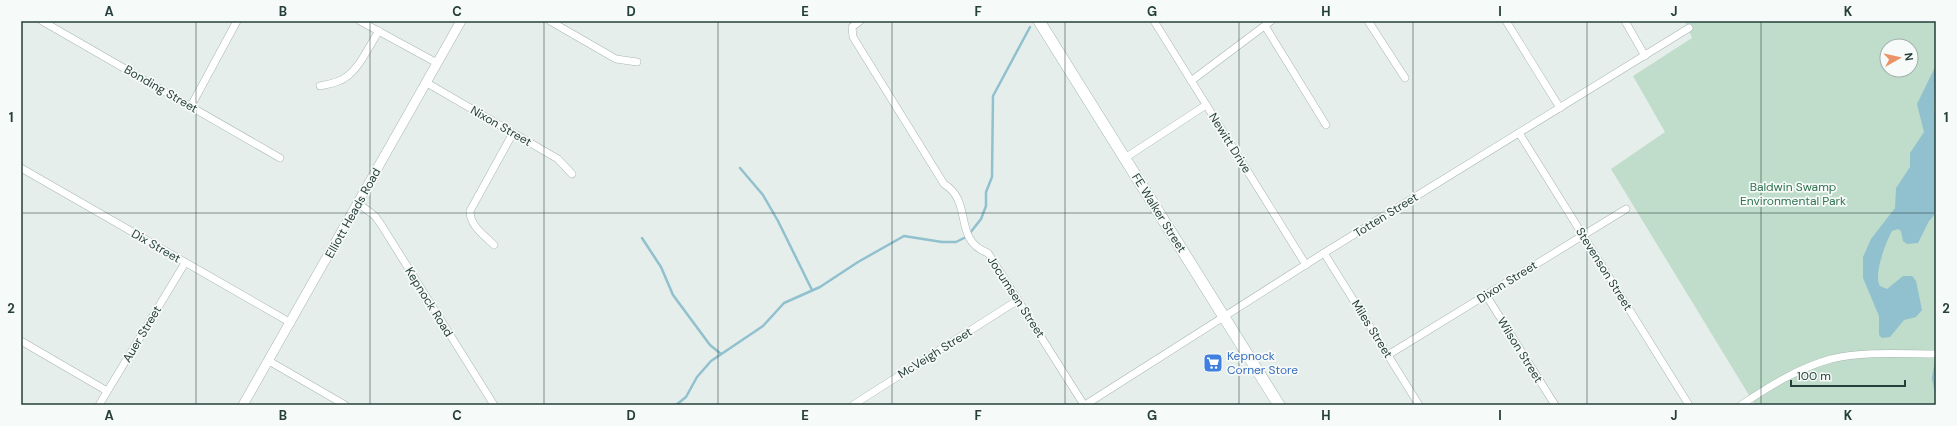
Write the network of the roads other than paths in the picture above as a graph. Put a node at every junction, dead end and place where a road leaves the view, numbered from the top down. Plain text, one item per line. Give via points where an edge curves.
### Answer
1 (42, 21) edge
2 (237, 21) edge
3 (360, 21) edge
4 (461, 21) edge
5 (550, 21) edge
6 (860, 21) edge
7 (1039, 21) edge
8 (1154, 21) edge
9 (1271, 21) edge
10 (1368, 21) edge
11 (1506, 21) edge
12 (1625, 21) edge
13 (1265, 26) junction
14 (1689, 28) dead end
15 (379, 31) junction
16 (1645, 56) junction
17 (637, 62) dead end
18 (437, 63) junction
19 (1404, 78) dead end
20 (1191, 81) junction
21 (427, 83) junction
22 (320, 86) dead end
23 (190, 106) junction
24 (1206, 106) junction
25 (1560, 108) junction
26 (1326, 125) dead end
27 (513, 133) junction
28 (1519, 134) junction
29 (280, 158) dead end
30 (1125, 158) junction
31 (21, 168) edge
32 (572, 174) dead end
33 (358, 204) junction
34 (1626, 209) dead end
35 (1582, 235) junction
36 (494, 245) dead end
37 (1324, 253) junction
38 (185, 263) junction
39 (1306, 265) junction
40 (1486, 295) junction
41 (1018, 300) junction
42 (1224, 317) junction
43 (291, 323) junction
44 (21, 341) edge
45 (1934, 354) edge
46 (1388, 355) junction
47 (269, 361) junction
48 (107, 391) junction
49 (99, 405) edge
50 (243, 405) edge
51 (345, 405) edge
52 (494, 405) edge
53 (853, 405) edge
54 (1084, 405) edge
55 (1279, 405) edge
56 (1420, 405) edge
57 (1555, 405) edge
58 (1689, 405) edge
59 (1741, 405) edge

1 - 23 street, Bonding Street
2 - 23 street
3 - 15 street
4 - 18 street, Elliott Heads Road
5 - 17 street via 616,59
6 - 41 street, Jocumsen Street via 854,25 853,37 944,184 954,191 973,245 988,253
7 - 30 main road, FE Walker Street
8 - 20 street, Newitt Drive
9 - 13 street
10 - 19 street
11 - 25 street
12 - 16 street
13 - 20 street
13 - 26 street
14 - 16 street, Totten Street
15 - 18 street
15 - 22 street via 347,77
16 - 25 street, Totten Street
18 - 21 street, Elliott Heads Road
20 - 24 street, Newitt Drive
21 - 27 street, Nixon Street
21 - 33 street, Elliott Heads Road
23 - 29 street, Bonding Street
24 - 30 street
24 - 39 street, Newitt Drive
25 - 28 street, Totten Street
27 - 32 street, Nixon Street via 558,159
27 - 36 street via 470,211 474,225
28 - 35 street, Stevenson Street
28 - 37 street, Totten Street
30 - 42 main road, FE Walker Street
31 - 38 street, Dix Street
33 - 43 street, Elliott Heads Road
33 - 52 street, Kepnock Road via 375,216 382,226
34 - 35 street, Dixon Street
35 - 40 street, Dixon Street
35 - 58 street, Stevenson Street
37 - 39 street, Totten Street
37 - 46 street, Miles Street
38 - 43 street, Dix Street
38 - 48 street, Auer Street
39 - 42 street, Totten Street
40 - 46 street, Dixon Street
40 - 57 street, Wilson Street
41 - 53 street, McVeigh Street
41 - 54 street, Jocumsen Street
42 - 54 street, Totten Street
42 - 55 main road, FE Walker Street
43 - 47 street, Elliott Heads Road
44 - 48 street
45 - 59 street via 1862,354 1832,359 1780,380
46 - 56 street, Miles Street
47 - 50 street, Elliott Heads Road
47 - 51 street
48 - 49 street, Auer Street

